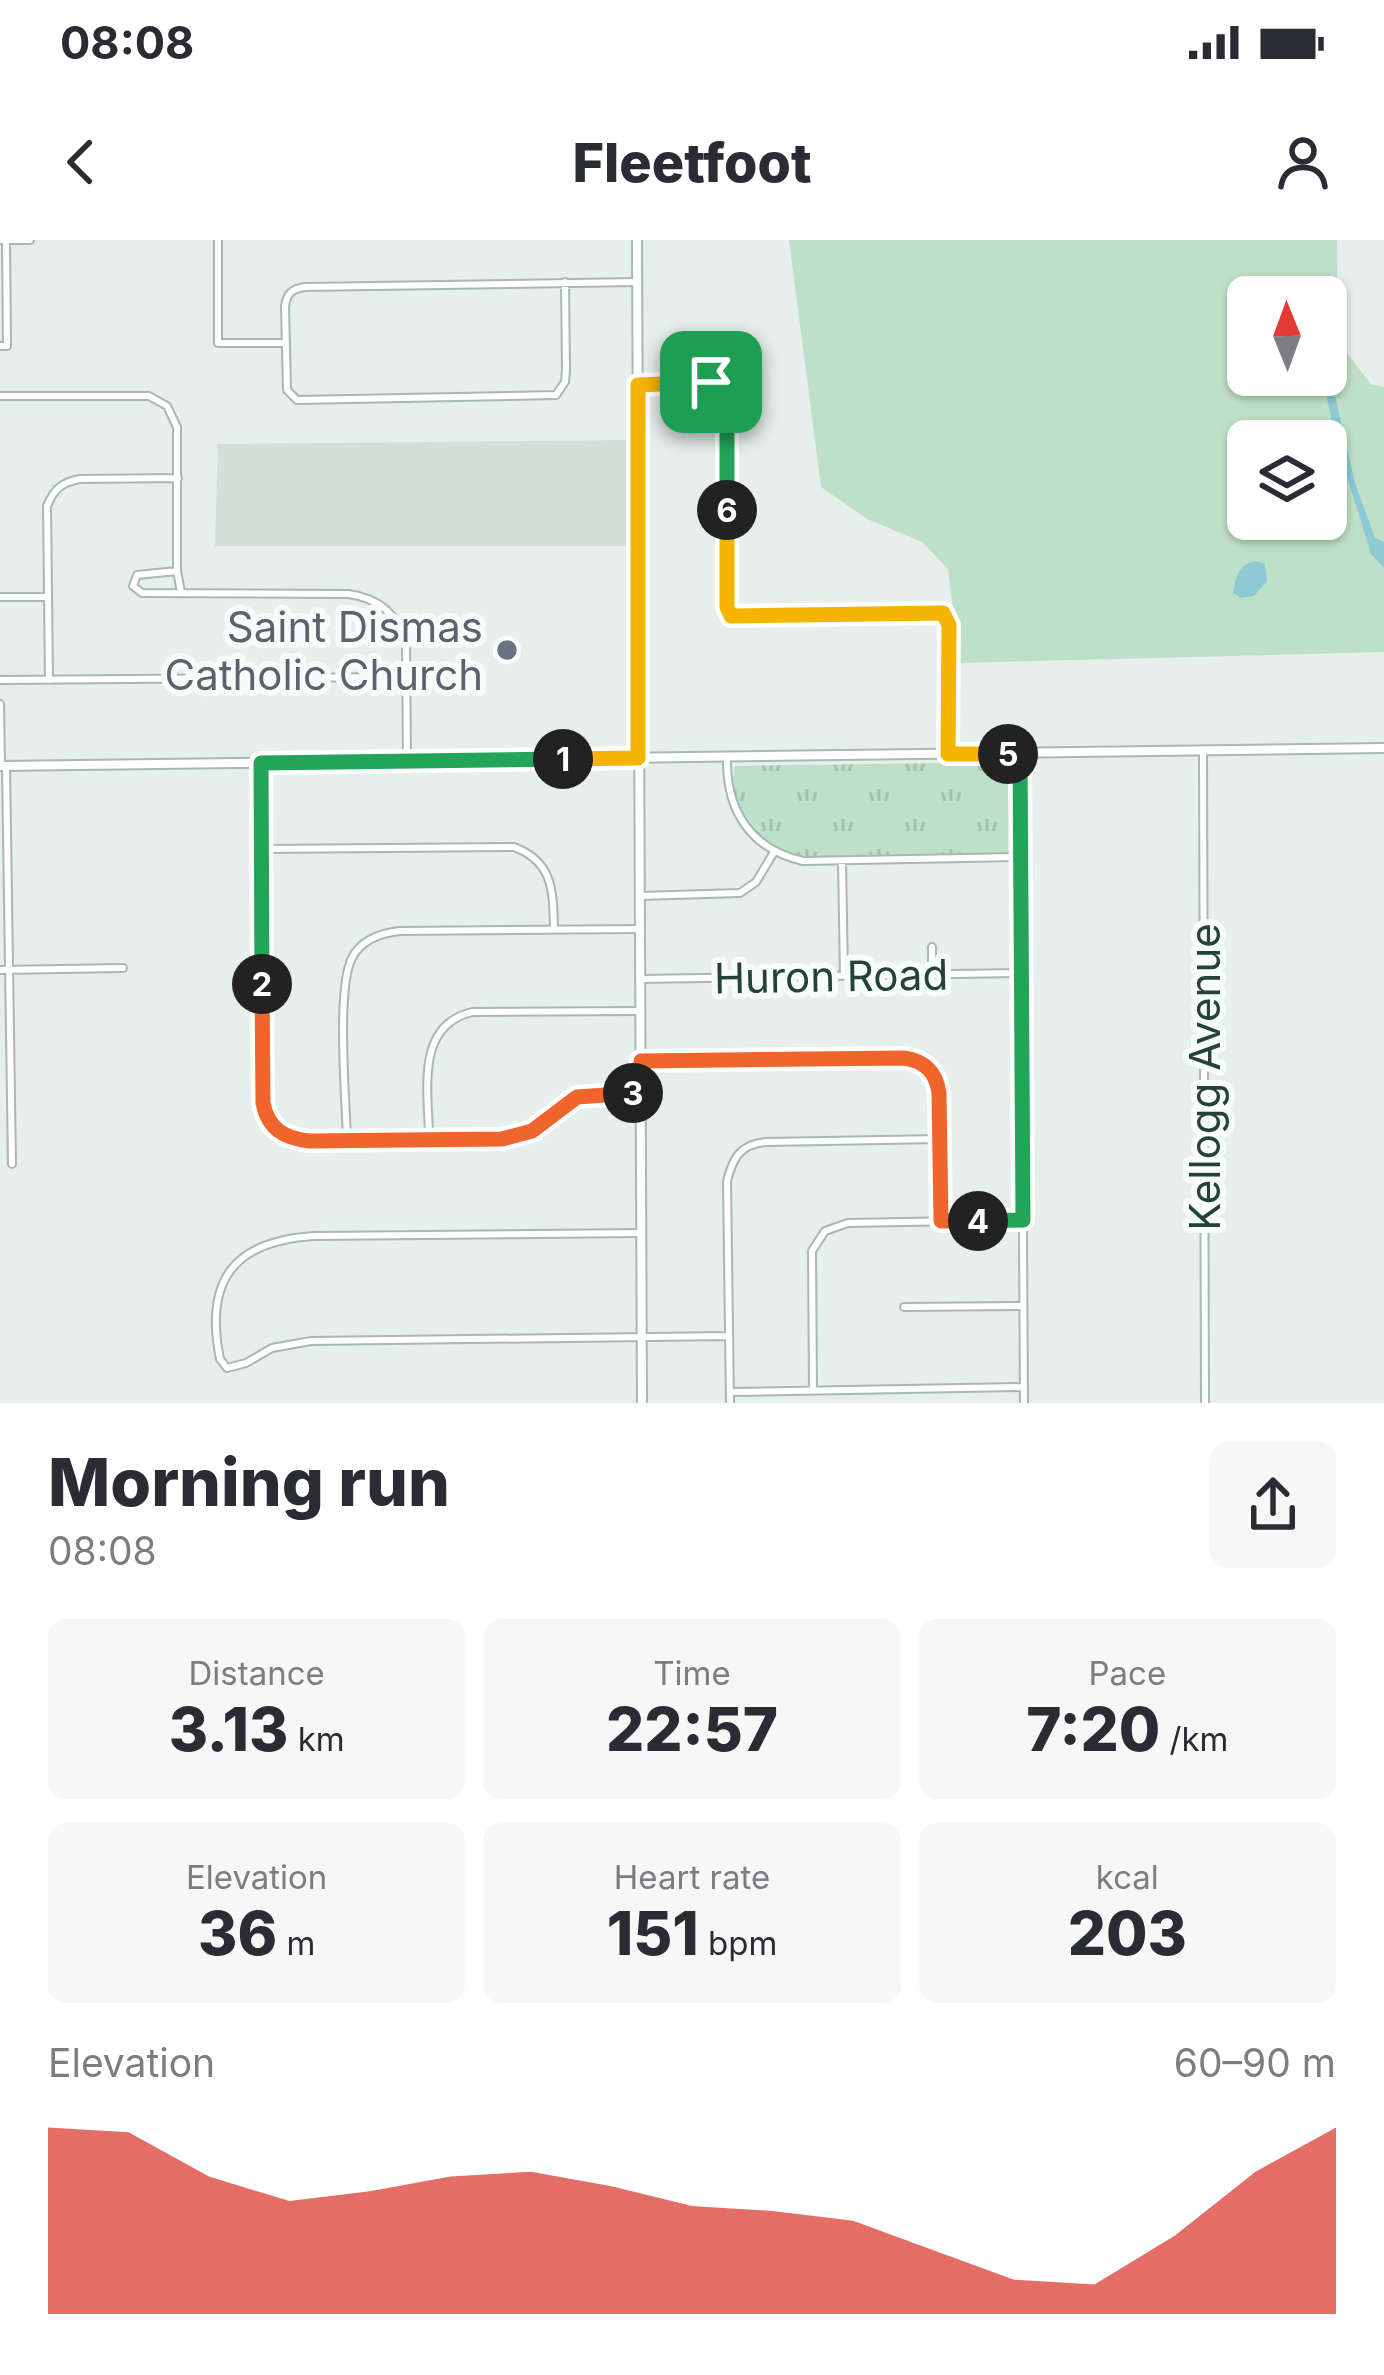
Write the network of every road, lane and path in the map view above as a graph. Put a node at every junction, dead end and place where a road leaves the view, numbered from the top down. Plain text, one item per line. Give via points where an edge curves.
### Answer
1 (4, 240) edge
2 (30, 240) edge
3 (218, 240) edge
4 (637, 240) edge
5 (565, 282) junction
6 (637, 282) junction
7 (286, 343) junction
8 (3, 346) edge
9 (638, 385) junction
10 (0, 396) edge
11 (178, 478) junction
12 (176, 571) junction
13 (181, 592) junction
14 (48, 596) junction
15 (0, 597) edge
16 (406, 676) junction
17 (0, 680) edge
18 (49, 680) junction
19 (0, 704) edge
20 (1384, 748) edge
21 (1203, 751) junction
22 (948, 754) junction
23 (1020, 754) junction
24 (638, 758) junction
25 (727, 758) junction
26 (407, 761) junction
27 (261, 763) junction
28 (2, 766) edge
29 (261, 849) junction
30 (774, 852) junction
31 (1020, 857) junction
32 (842, 861) junction
33 (639, 896) junction
34 (554, 929) junction
35 (640, 929) junction
36 (932, 947) dead end
37 (123, 968) dead end
38 (0, 970) edge
39 (11, 970) junction
40 (1021, 973) junction
41 (932, 974) junction
42 (844, 976) junction
43 (641, 979) junction
44 (641, 1011) junction
45 (641, 1061) junction
46 (10, 1071) junction
47 (0, 1072) edge
48 (641, 1093) junction
49 (940, 1139) junction
50 (346, 1140) junction
51 (429, 1140) junction
52 (12, 1164) dead end
53 (1023, 1220) junction
54 (941, 1221) junction
55 (641, 1233) junction
56 (1023, 1306) junction
57 (904, 1307) dead end
58 (729, 1336) junction
59 (641, 1337) junction
60 (1024, 1387) junction
61 (813, 1390) junction
62 (730, 1392) junction
63 (642, 1403) edge
64 (730, 1403) edge
65 (1024, 1403) edge
66 (1205, 1403) edge

1 - 2 street
1 - 8 street
3 - 7 street via 218,344
4 - 6 street
5 - 6 street
5 - 7 street via 296,289 285,305
5 - 7 street via 565,382 550,397 297,400 287,390
6 - 9 street
9 - 22 street via 718,383 727,392 731,616 943,613
9 - 24 street
10 - 11 street via 149,396 174,416
11 - 12 street
11 - 14 street via 80,479 58,487 46,506
12 - 13 street
12 - 13 street via 137,575 133,586
13 - 16 street via 363,596 386,609 403,633
14 - 15 street
14 - 18 street
16 - 18 street
16 - 26 street
17 - 18 street
19 - 28 street
20 - 21 street
21 - 23 street
21 - 66 street, Kellogg Avenue
22 - 23 street
22 - 25 street
23 - 31 street
24 - 25 street
24 - 26 street
24 - 33 street
25 - 30 street via 733,809
26 - 27 street
27 - 28 street
27 - 29 street
28 - 39 street
29 - 34 street via 514,847 534,857 554,885
29 - 50 street via 263,1103 287,1137
30 - 32 street
30 - 33 street via 740,893
31 - 32 street
31 - 40 street
32 - 42 street
33 - 35 street
34 - 35 street
34 - 50 street via 384,933 369,940 345,975
35 - 43 street
36 - 41 street
37 - 39 street
38 - 39 street
39 - 46 street
40 - 41 street, Huron Road
40 - 53 street
41 - 42 street, Huron Road
42 - 43 street, Huron Road
43 - 44 street
44 - 45 street
44 - 51 street via 472,1012 445,1024 430,1050
45 - 48 street
45 - 49 street via 921,1062 938,1084
46 - 47 street
46 - 52 street
48 - 51 street via 577,1097 517,1137
48 - 55 street
49 - 54 street
49 - 58 street via 755,1143 734,1156 727,1181
50 - 51 street
53 - 54 street
53 - 56 street
54 - 61 street via 848,1223 825,1232 812,1251
55 - 59 street
55 - 59 street via 299,1237 263,1246 224,1275 218,1350 227,1368 311,1341
56 - 57 street
56 - 60 street
58 - 59 street
58 - 62 street
59 - 63 street
60 - 61 street
60 - 65 street
61 - 62 street
62 - 64 street

